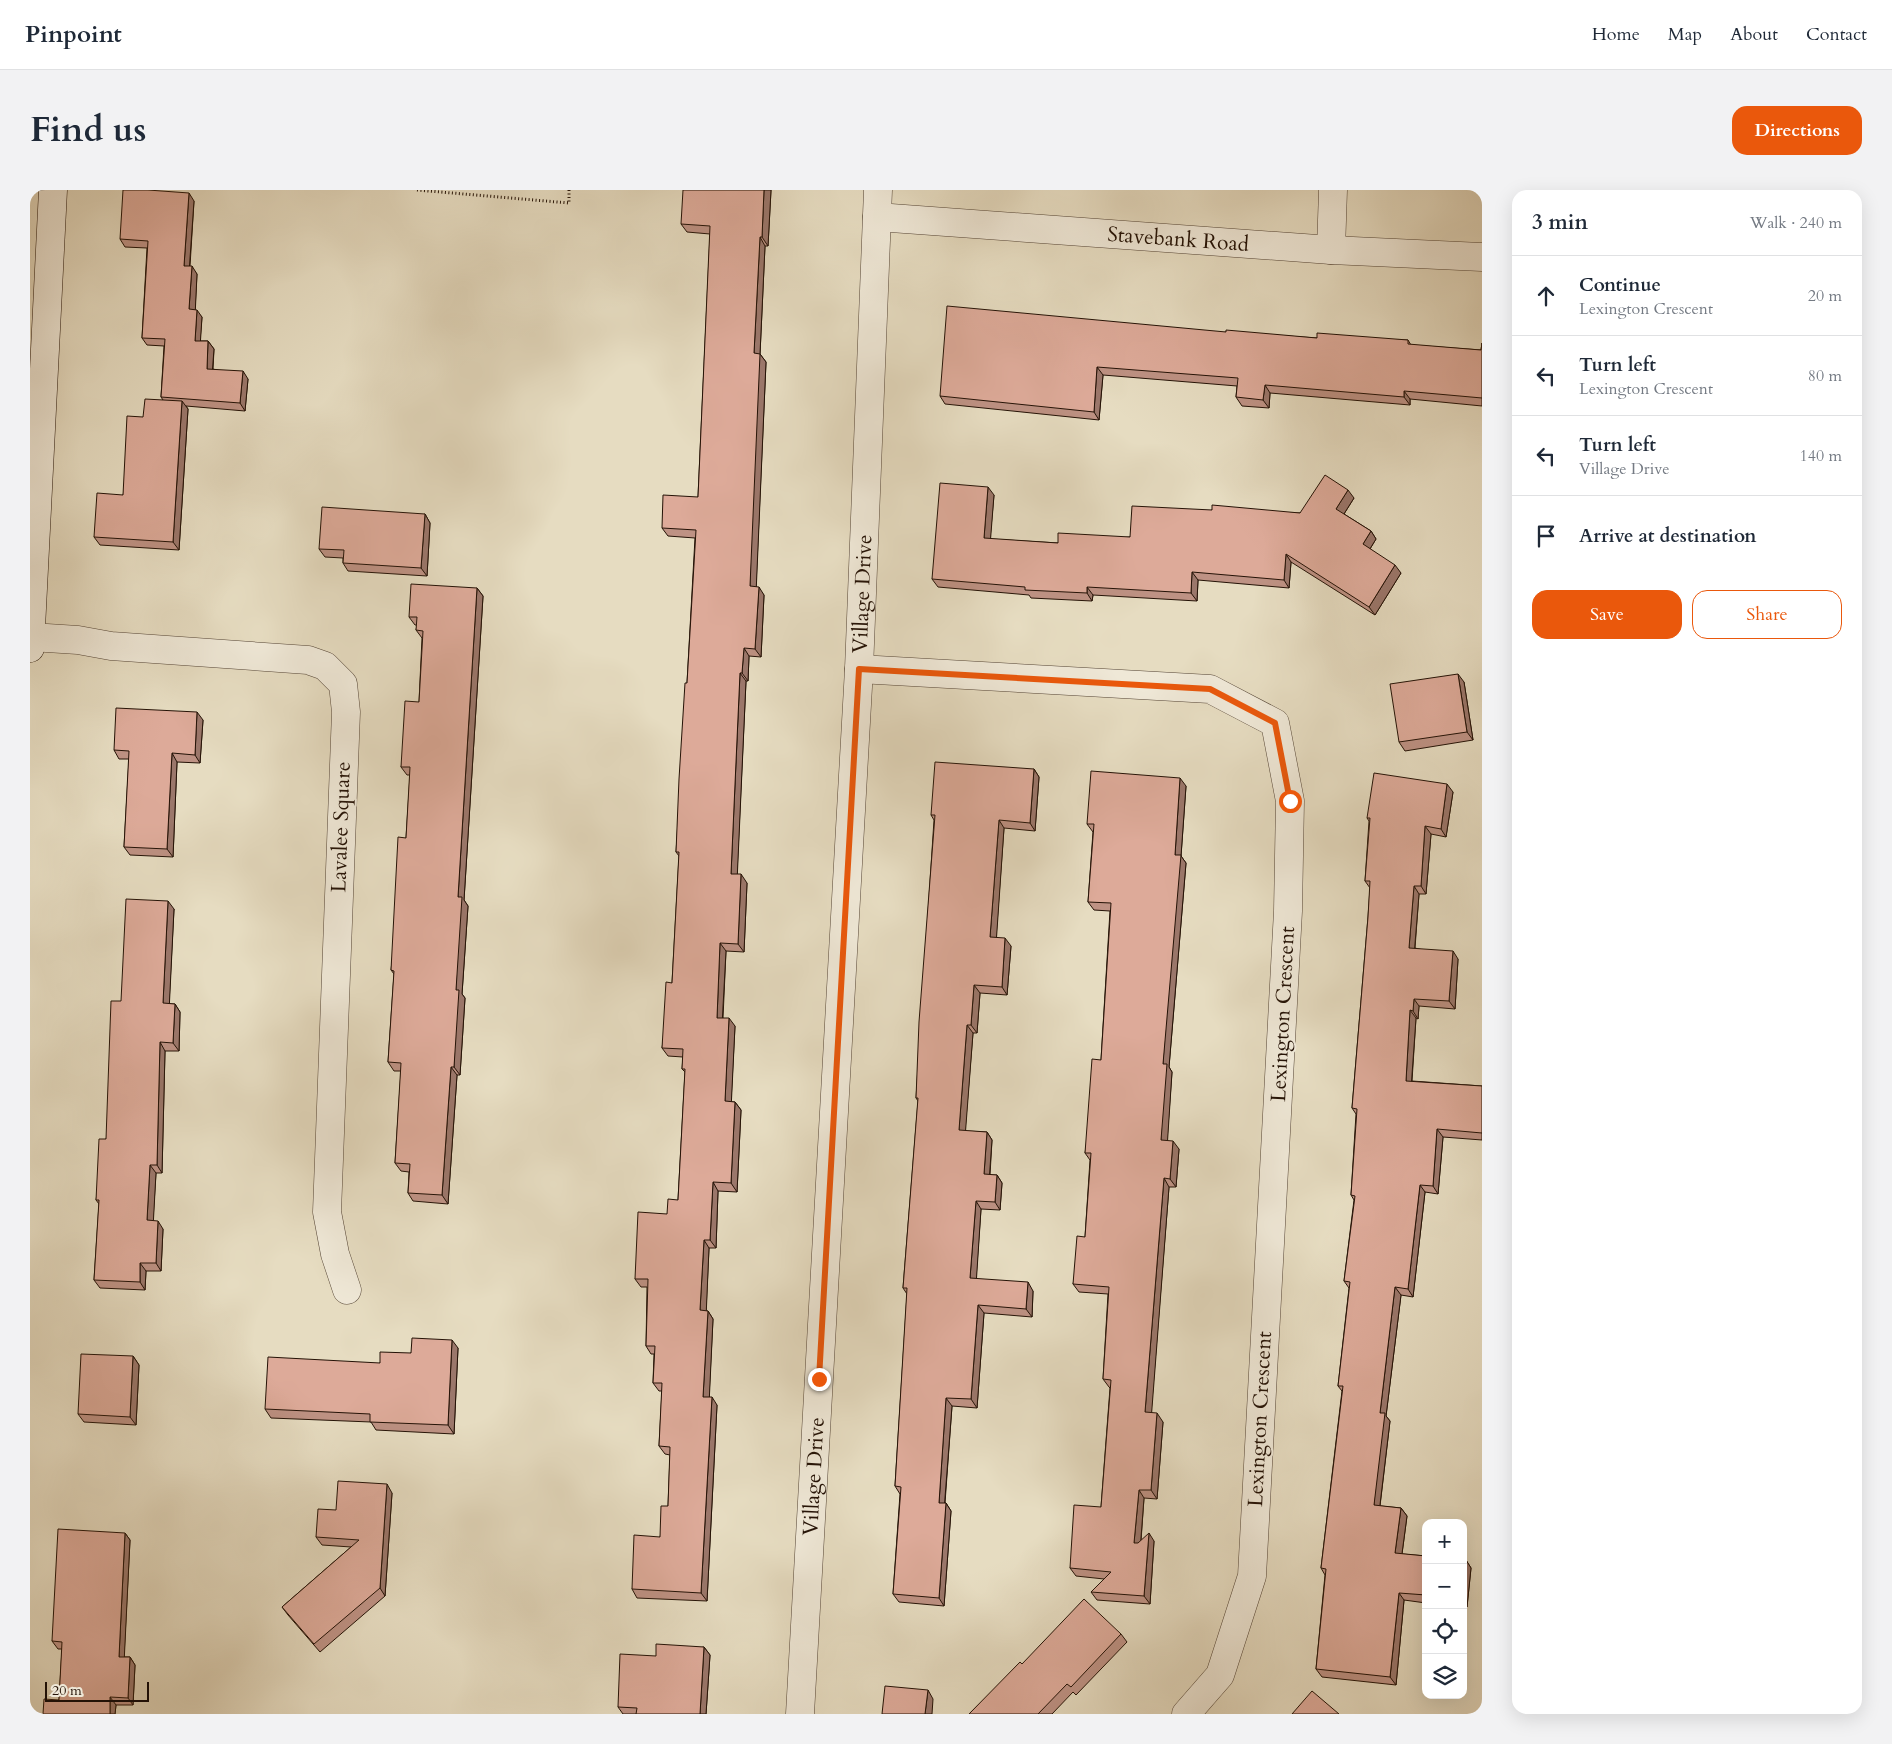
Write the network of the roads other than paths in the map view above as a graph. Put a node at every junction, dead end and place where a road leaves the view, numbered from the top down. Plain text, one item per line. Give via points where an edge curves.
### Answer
1 (53, 190) edge
2 (878, 190) edge
3 (1333, 190) edge
4 (877, 217) junction
5 (1331, 250) junction
6 (1482, 257) edge
7 (30, 637) edge
8 (30, 648) edge
9 (859, 669) junction
10 (347, 1290) dead end
11 (800, 1714) edge
12 (1186, 1714) edge

1 - 7 street
2 - 4 street, Village Drive
3 - 5 street
4 - 5 street, Stavebank Road
4 - 9 street, Village Drive
5 - 6 street, Stavebank Road
7 - 8 street
7 - 10 street, Lavalee Square via 308,660 325,666 343,684 346,712 327,1212 335,1254
9 - 11 street, Village Drive
9 - 12 street, Lexington Crescent via 1210,689 1275,723 1290,801 1288,911 1252,1576 1220,1675

